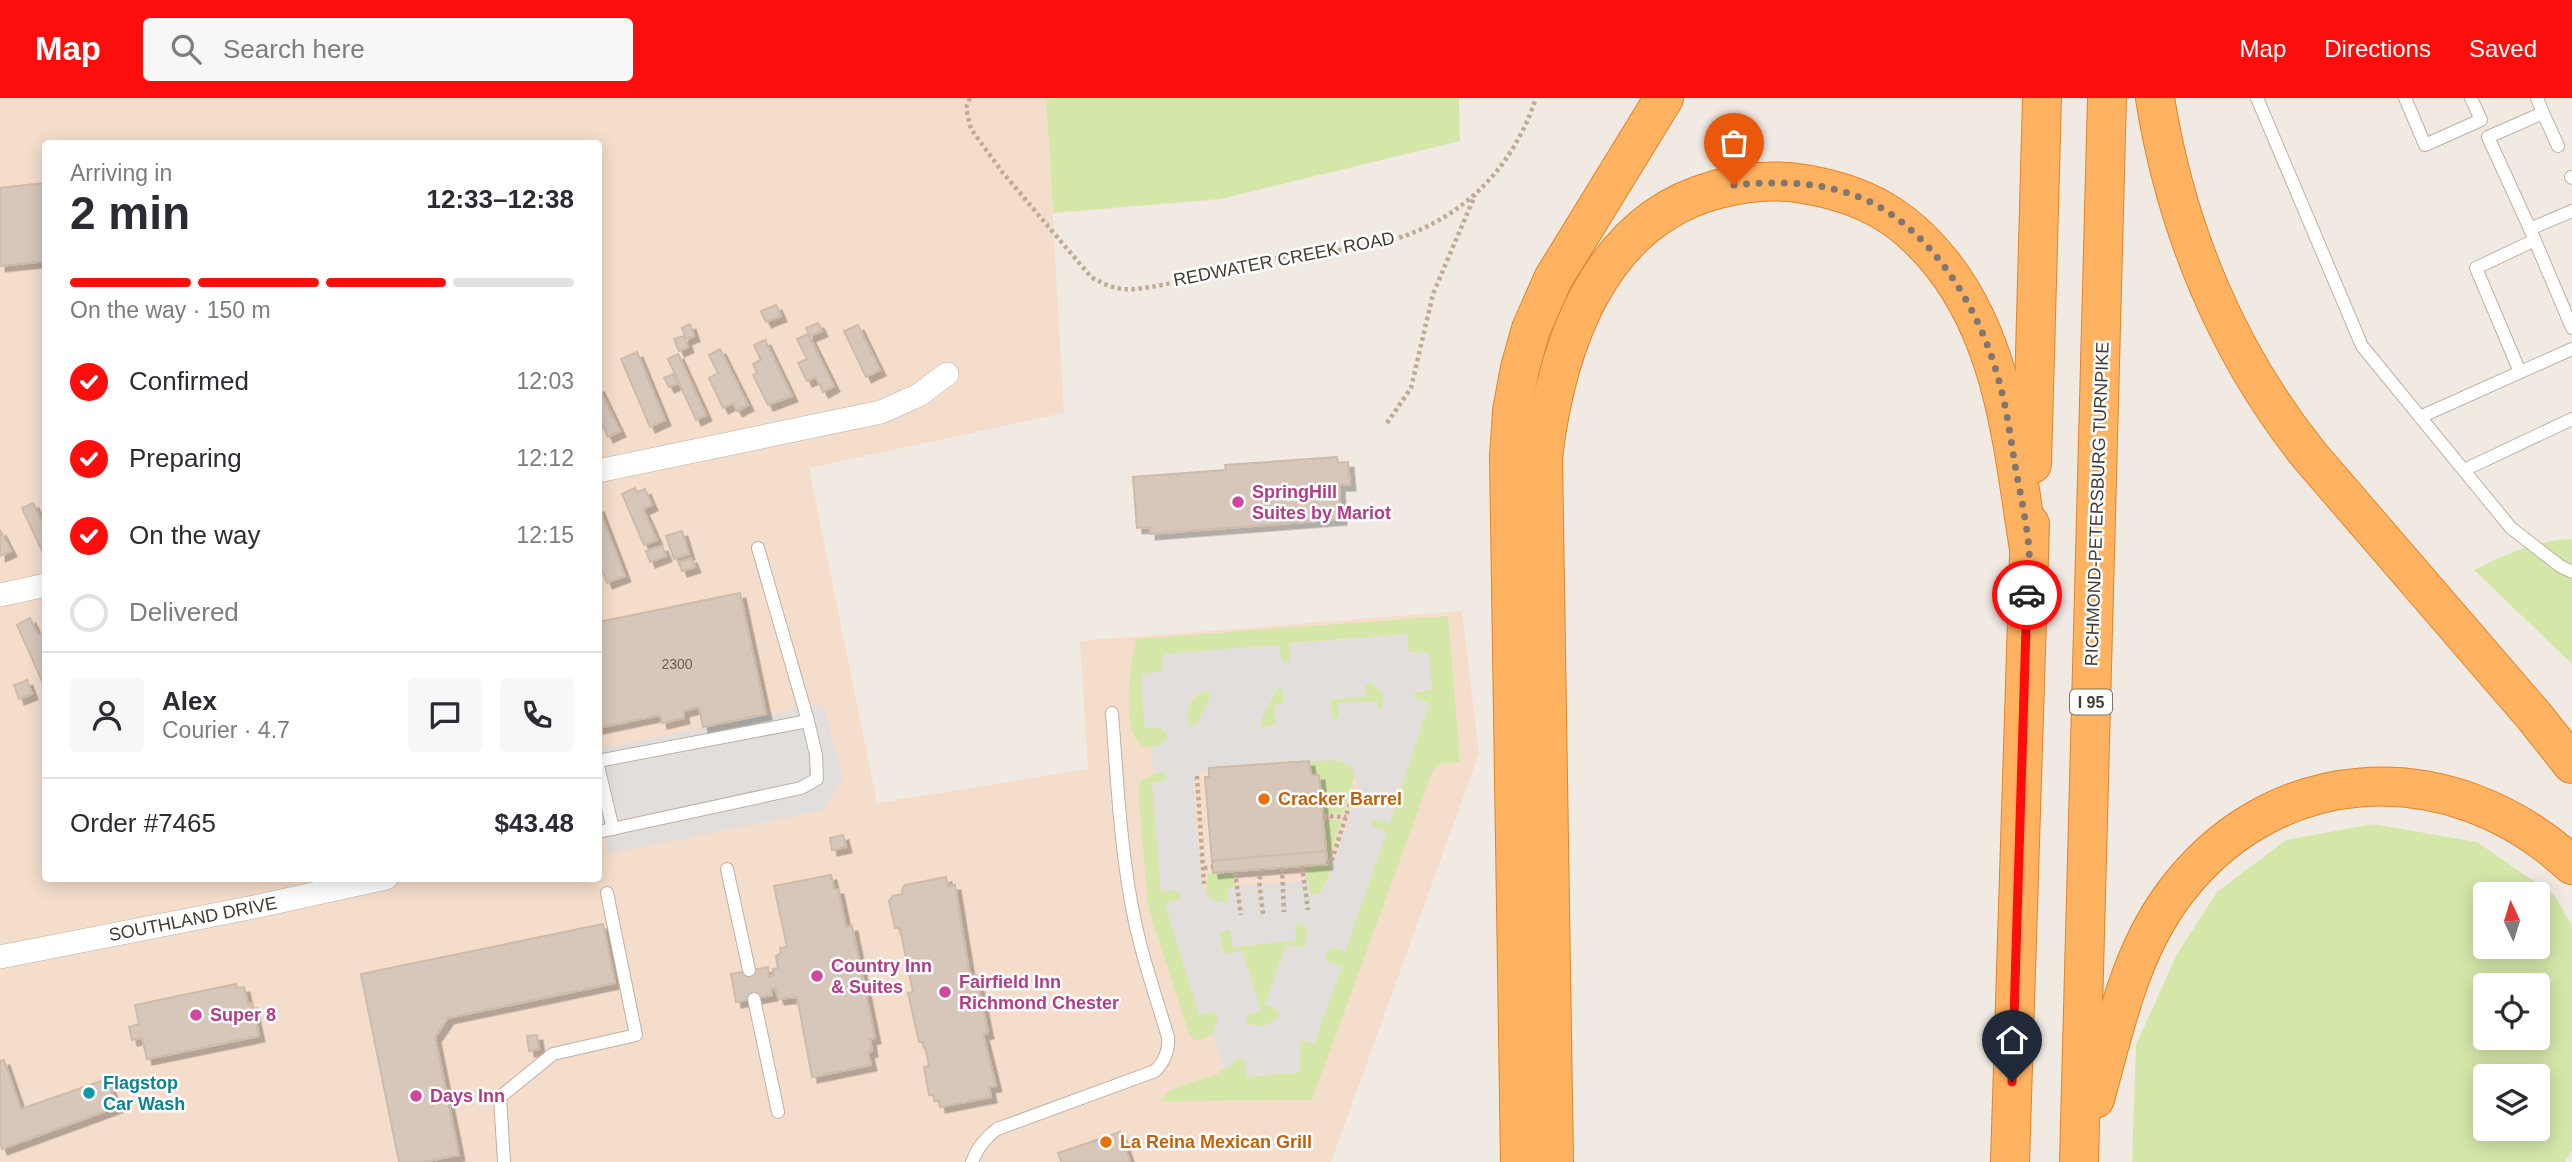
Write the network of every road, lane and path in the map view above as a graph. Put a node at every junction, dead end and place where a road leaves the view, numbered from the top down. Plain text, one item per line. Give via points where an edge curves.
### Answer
1 (970, 98) edge
2 (1536, 98) edge
3 (1664, 98) edge
4 (2042, 98) edge
5 (2108, 98) edge
6 (2155, 98) edge
7 (2257, 98) edge
8 (2405, 98) edge
9 (2471, 98) edge
10 (2537, 98) edge
11 (2543, 113) junction
12 (2481, 120) junction
13 (2488, 136) junction
14 (2558, 146) dead end
15 (1476, 194) junction
16 (2572, 211) edge
17 (2532, 234) junction
18 (2572, 328) edge
19 (2572, 349) edge
20 (2520, 372) junction
21 (947, 374) dead end
22 (2420, 417) junction
23 (2572, 419) edge
24 (1387, 424) dead end
25 (602, 470) edge
26 (2464, 470) junction
27 (758, 548) dead end
28 (2029, 549) junction
29 (2572, 572) edge
30 (42, 586) edge
31 (0, 594) edge
32 (1112, 713) dead end
33 (808, 721) junction
34 (602, 762) edge
35 (2572, 764) edge
36 (1196, 776) dead end
37 (602, 782) edge
38 (1355, 788) dead end
39 (1322, 816) dead end
40 (1346, 817) junction
41 (612, 829) junction
42 (602, 831) edge
43 (1326, 861) dead end
44 (2572, 865) edge
45 (1302, 866) dead end
46 (1213, 867) dead end
47 (1204, 868) junction
48 (1282, 868) dead end
49 (727, 869) dead end
50 (1263, 869) dead end
51 (1235, 872) dead end
52 (368, 882) edge
53 (1204, 884) dead end
54 (607, 893) dead end
55 (1308, 910) dead end
56 (1284, 912) dead end
57 (1263, 914) dead end
58 (1241, 915) dead end
59 (0, 957) edge
60 (749, 970) dead end
61 (754, 999) dead end
62 (778, 1112) dead end
63 (2079, 1160) edge
64 (504, 1162) edge
65 (972, 1162) edge
66 (1520, 1162) edge
67 (1554, 1162) edge
68 (2010, 1162) edge

1 - 15 path, REDWATER CREEK ROAD via 966,108 971,129 1003,173 1091,277 1108,287 1134,289 1263,260 1391,242 1449,214
2 - 15 path, REDWATER CREEK ROAD via 1514,148
3 - 66 highway via 1553,279 1531,329 1512,411
4 - 28 highway
5 - 63 highway, RICHMOND-PETERSBURG TURNPIKE / I 95
6 - 35 highway via 2180,210 2212,298 2264,393 2311,456
7 - 22 lane via 2362,346
8 - 12 lane via 2426,145
9 - 12 lane
10 - 11 lane
11 - 13 lane
11 - 14 lane
12 - 13 lane
13 - 17 lane
15 - 24 path via 1433,294 1411,387
16 - 17 lane
17 - 18 lane
17 - 20 lane via 2476,268
19 - 20 lane
20 - 22 lane
21 - 25 street via 919,395 881,412
22 - 26 lane
23 - 26 lane
26 - 29 lane via 2511,528
27 - 33 lane
28 - 67 highway via 1999,380 1984,338 1942,265 1896,218 1835,190 1772,181 1734,185 1672,207 1618,252 1578,315 1560,364 1543,457
28 - 68 highway
30 - 31 street
32 - 65 lane via 1132,906 1168,1048 1155,1071 997,1129
33 - 34 lane
33 - 41 lane via 817,779 801,788
36 - 47 path
37 - 41 lane
38 - 40 path
39 - 40 path
40 - 43 path via 1331,863
41 - 42 lane
44 - 63 highway via 2526,828 2493,810 2414,789 2377,787 2305,797 2246,825 2195,869 2168,902 2143,946 2124,992
45 - 55 path
46 - 47 path
47 - 53 path
48 - 56 path
49 - 60 lane
50 - 57 path via 1259,877
51 - 58 path
52 - 59 street, SOUTHLAND DRIVE
54 - 64 lane via 636,1035 553,1054 500,1097
61 - 62 lane

